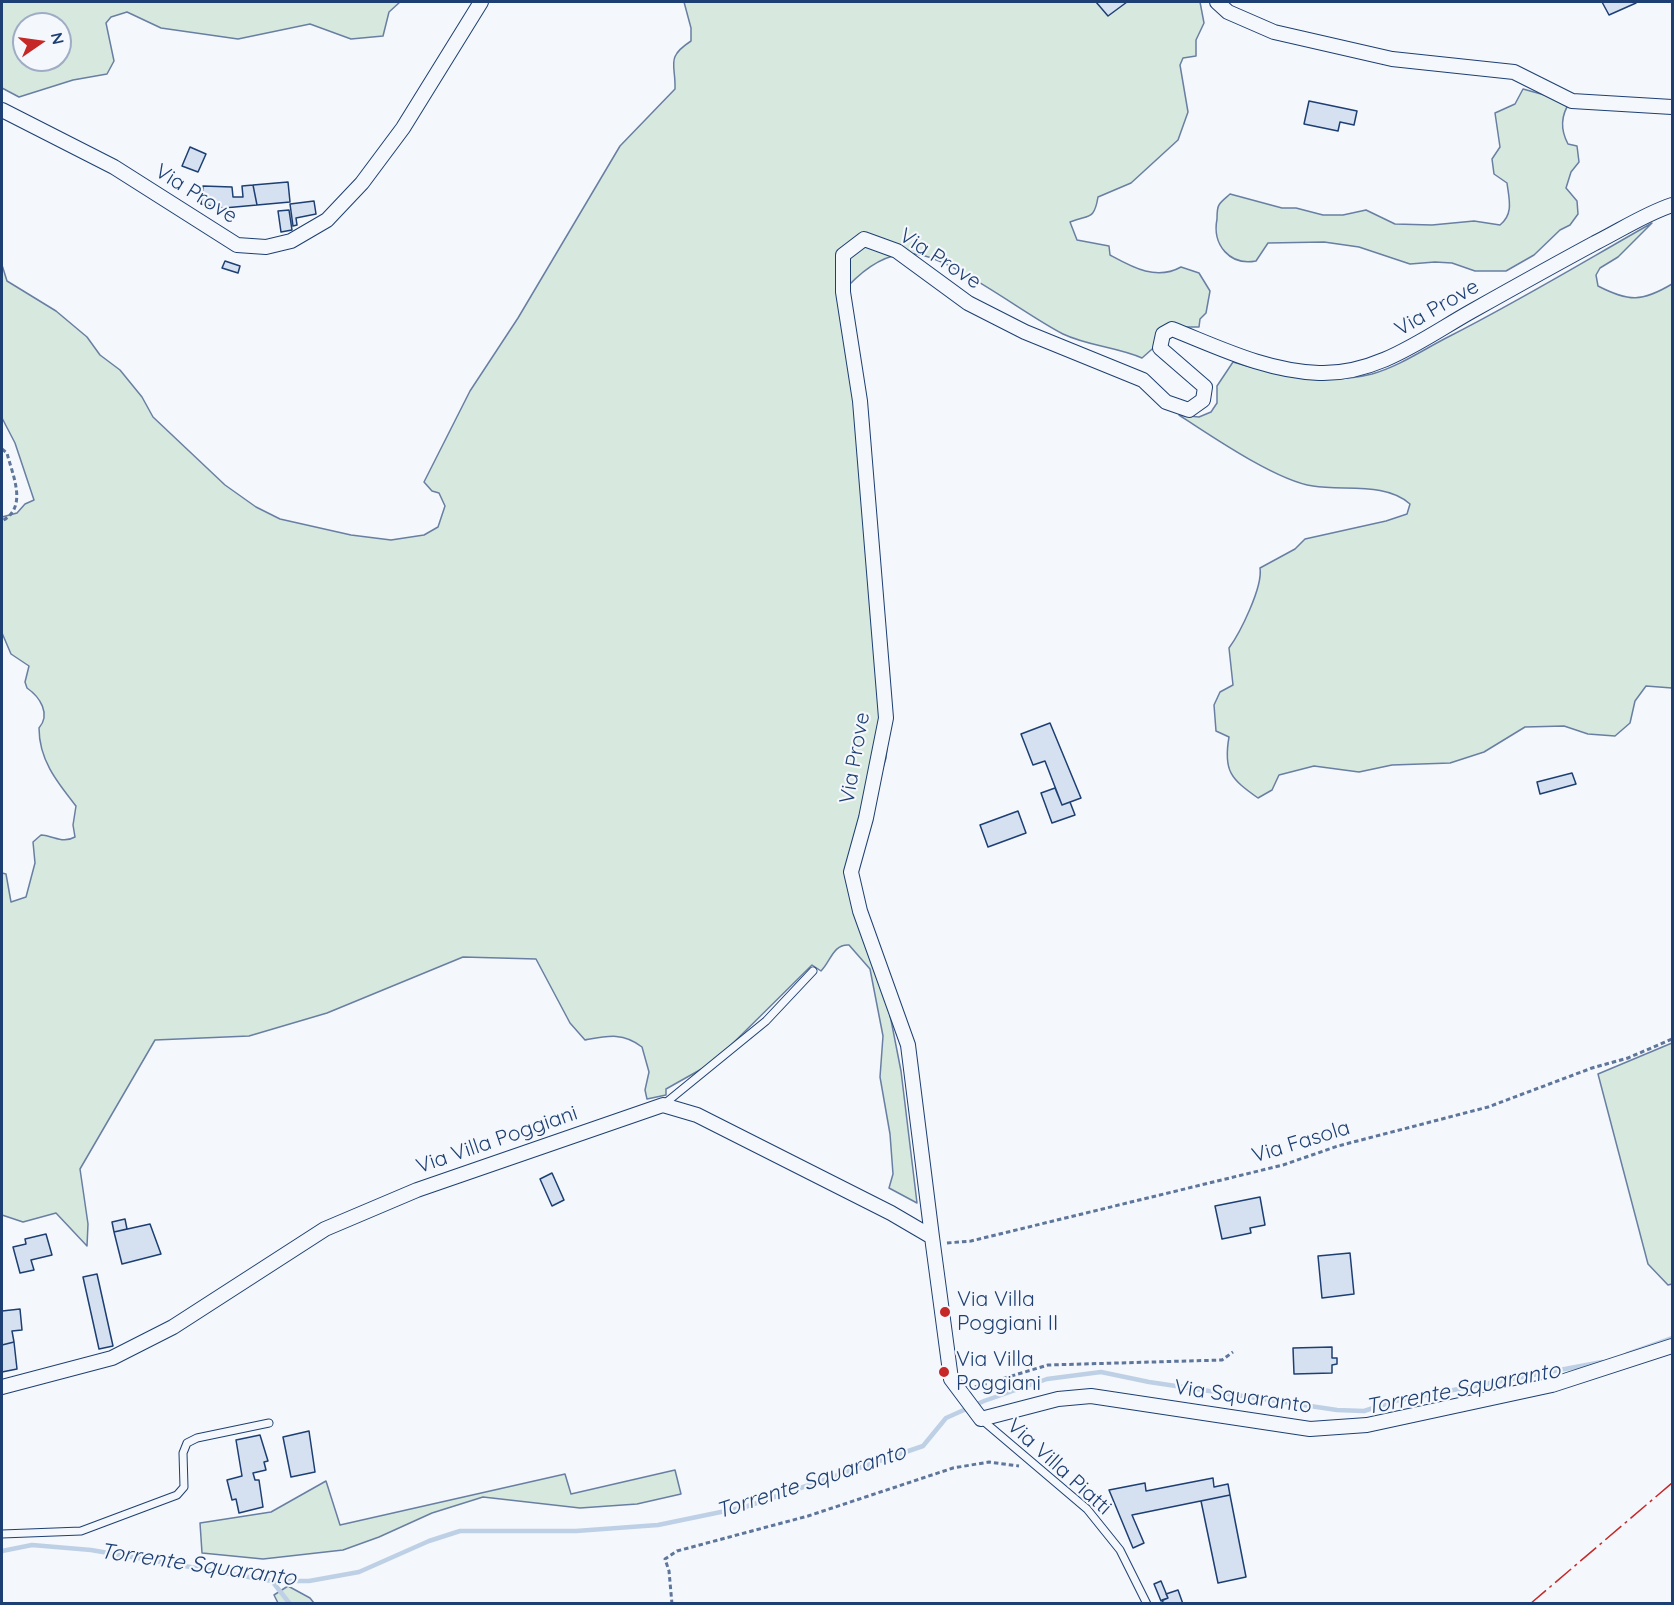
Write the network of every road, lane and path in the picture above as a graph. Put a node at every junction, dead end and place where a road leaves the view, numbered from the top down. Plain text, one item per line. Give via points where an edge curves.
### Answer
1 (481, 2) edge
2 (1217, 2) edge
3 (1672, 107) edge
4 (2, 110) edge
5 (1672, 206) edge
6 (2, 449) edge
7 (2, 521) edge
8 (813, 971) dead end
9 (1672, 1039) edge
10 (663, 1105) junction
11 (932, 1237) junction
12 (1672, 1346) edge
13 (1233, 1352) dead end
14 (2, 1387) edge
15 (959, 1394) junction
16 (981, 1419) junction
17 (269, 1423) dead end
18 (1027, 1472) dead end
19 (2, 1534) edge
20 (672, 1604) edge
21 (1147, 1604) edge

1 - 4 street, Via Prove via 403,128 362,183 327,220 291,241 266,247 237,245 114,168
2 - 3 street via 1228,12 1274,32 1392,58 1514,72 1572,101
5 - 11 street, Via Prove via 1556,265 1408,351 1359,367 1320,373 1278,368 1224,353 1172,329 1163,334 1160,348 1205,387 1203,400 1189,410 1166,402 1143,380 1025,332 968,303 897,251 864,239 843,255 843,292 860,401 886,718 851,872 860,911 908,1045
6 - 7 path via 7,453 18,498 11,516
8 - 10 lane via 766,1021
9 - 11 path, Via Fasola via 1488,1107 1338,1146 1283,1165 971,1241 950,1244
10 - 11 street via 697,1114
10 - 14 street, Via Villa Poggiani via 417,1190 325,1229 173,1326 112,1358
11 - 15 street via 951,1379
12 - 16 street, Via Squaranto via 1552,1385 1367,1425 1310,1429 1091,1396 1058,1399
13 - 15 path via 1222,1360 1048,1365
15 - 16 street
16 - 21 lane, Via Villa Piatti via 1087,1509 1120,1550
17 - 19 lane via 187,1443 183,1453 184,1487 177,1495 81,1531
18 - 20 path via 1020,1466 989,1462 953,1468 808,1516 677,1551 665,1559

